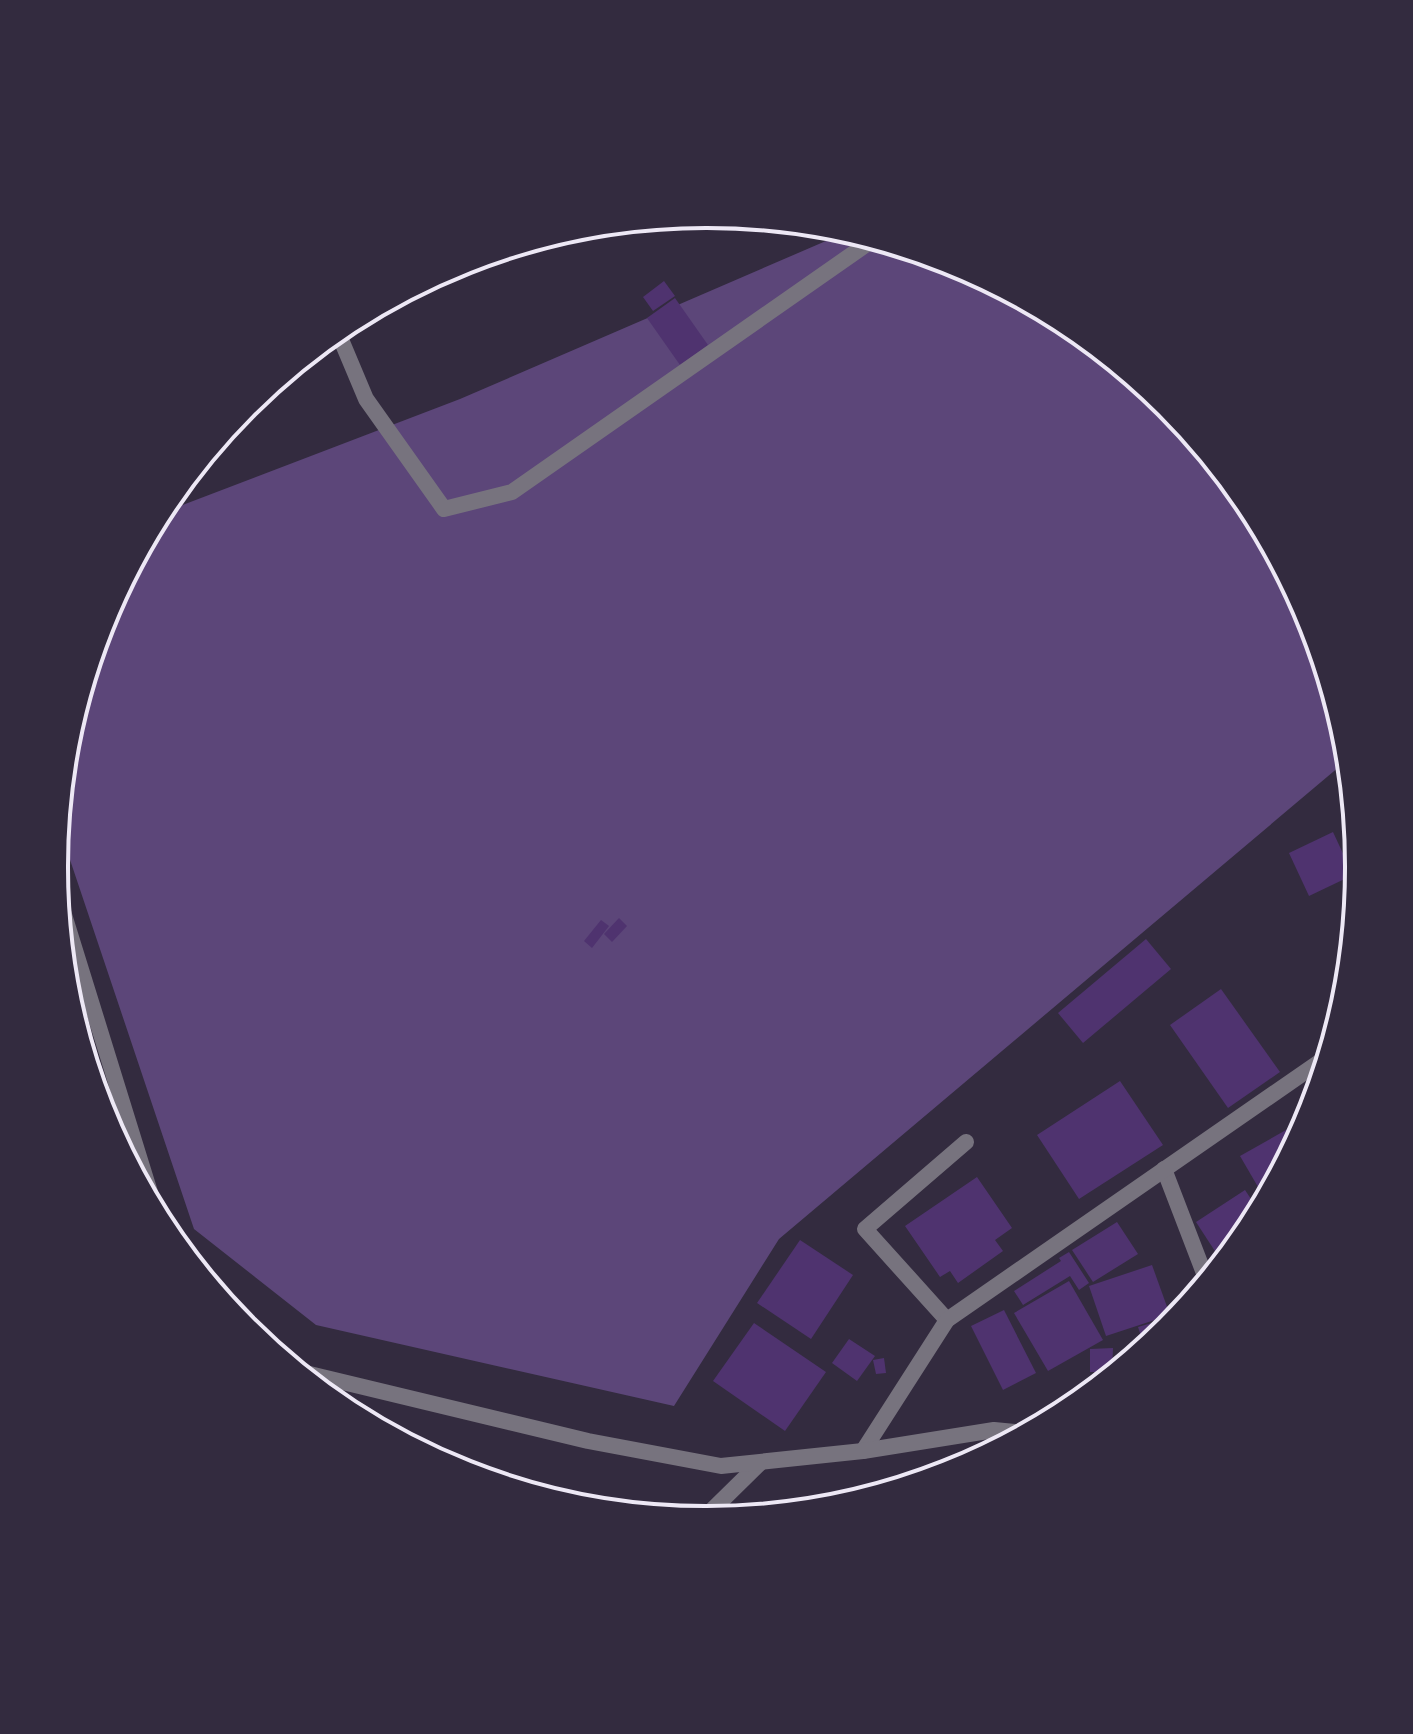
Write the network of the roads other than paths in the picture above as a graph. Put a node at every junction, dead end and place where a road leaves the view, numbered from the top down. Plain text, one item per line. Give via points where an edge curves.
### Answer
1 (862, 248) edge
2 (342, 343) edge
3 (72, 941) edge
4 (1313, 1067) edge
5 (966, 1142) dead end
6 (140, 1160) edge
7 (1164, 1169) junction
8 (1202, 1269) edge
9 (947, 1320) junction
10 (322, 1377) edge
11 (1005, 1431) edge
12 (863, 1451) junction
13 (760, 1463) junction
14 (717, 1505) edge

1 - 2 street via 512,492 444,509 366,399
3 - 6 street
4 - 7 street
5 - 9 street via 865,1229
7 - 8 street
7 - 9 street
9 - 12 street
10 - 13 street via 588,1441 721,1466
11 - 12 street
12 - 13 street
13 - 14 street

